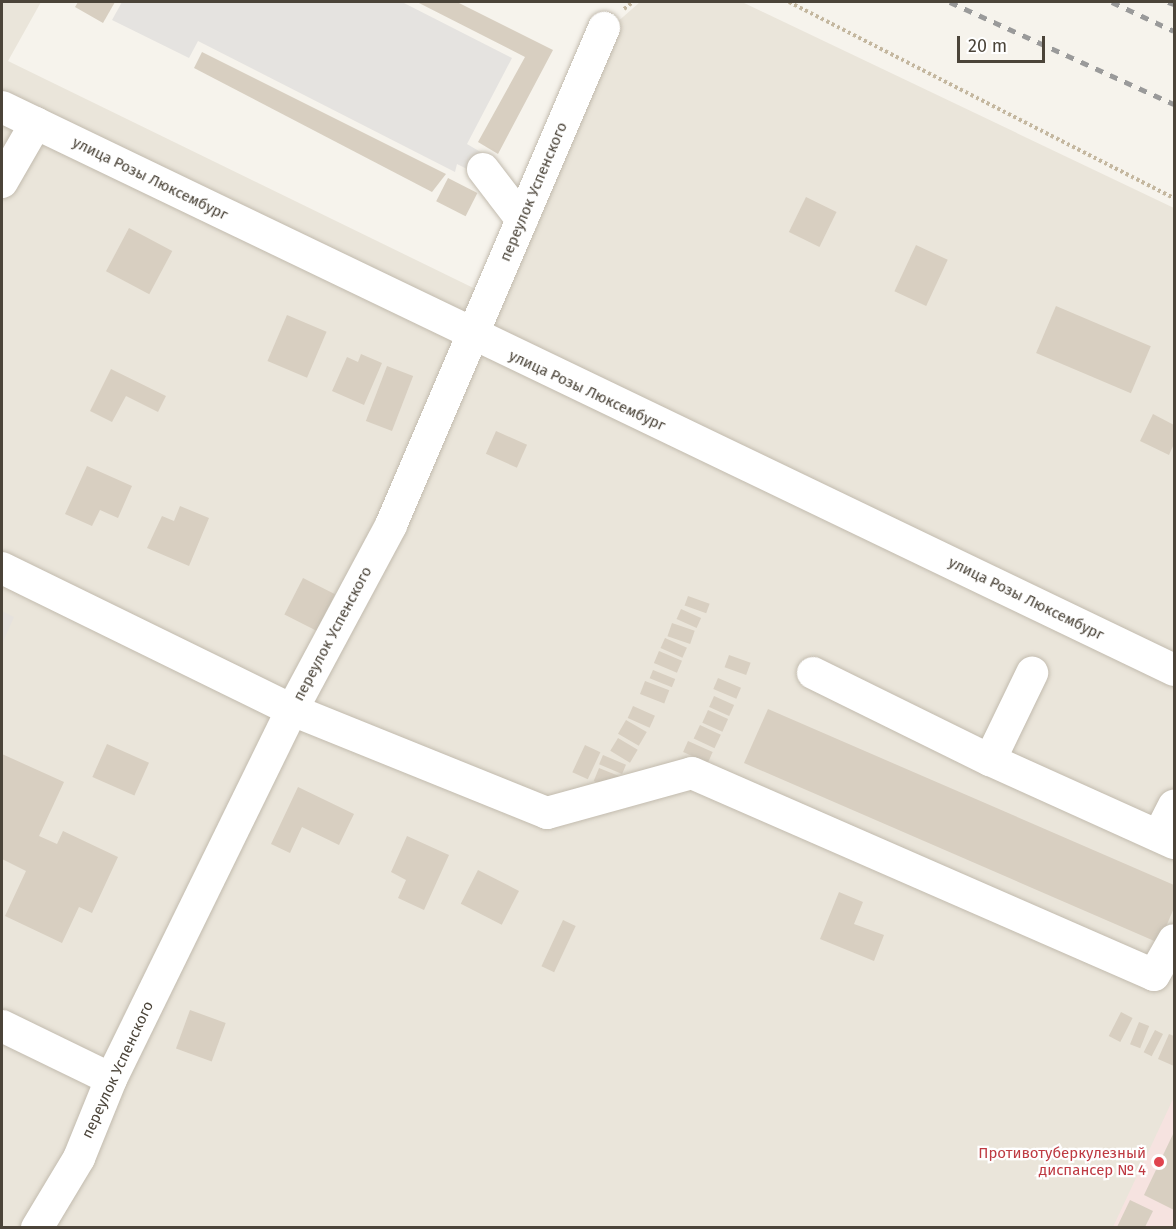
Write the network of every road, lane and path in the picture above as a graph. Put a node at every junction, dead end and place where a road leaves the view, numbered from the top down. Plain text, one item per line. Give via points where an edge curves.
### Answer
1 (789, 2) edge
2 (604, 28) dead end
3 (2, 108) edge
4 (36, 123) junction
5 (483, 169) dead end
6 (2, 182) edge
7 (1174, 198) edge
8 (522, 220) junction
9 (472, 337) junction
10 (2, 568) edge
11 (1174, 670) edge
12 (813, 673) dead end
13 (1032, 673) dead end
14 (292, 710) junction
15 (990, 760) junction
16 (1174, 806) edge
17 (1167, 839) edge
18 (1174, 940) edge
19 (2, 1026) edge
20 (111, 1078) junction
21 (37, 1227) edge

1 - 7 path
2 - 8 street, переулок Успенского
3 - 4 street, улица Розы Люксембург
4 - 6 street
4 - 9 street, улица Розы Люксембург
5 - 8 street
8 - 9 street, переулок Успенского
9 - 11 street, улица Розы Люксембург
9 - 14 street, переулок Успенского via 391,525
10 - 14 street
12 - 15 street
13 - 15 street
14 - 18 street via 547,813 692,773 1154,975
14 - 20 street, переулок Успенского
15 - 17 street
16 - 17 street
19 - 20 street
20 - 21 street, переулок Успенского via 79,1158

